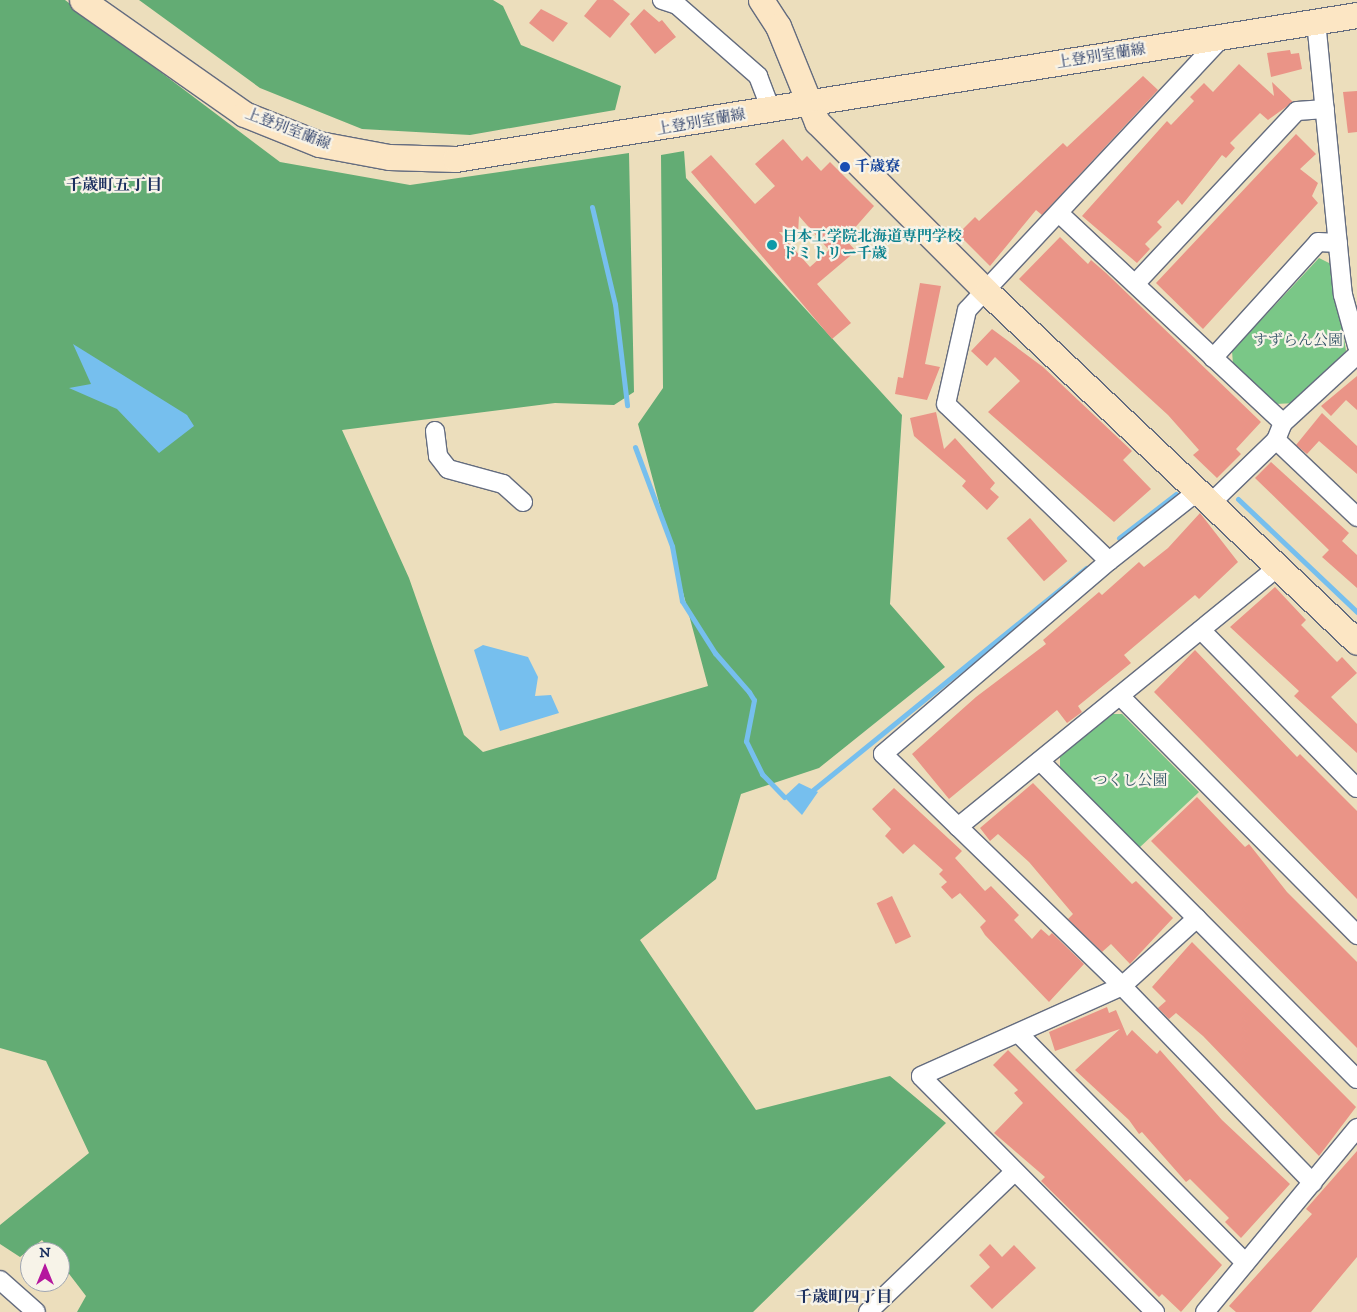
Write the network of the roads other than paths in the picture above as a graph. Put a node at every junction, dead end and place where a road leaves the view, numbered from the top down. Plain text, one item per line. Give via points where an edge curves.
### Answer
1 (82, 0) edge
2 (662, 0) edge
3 (761, 0) edge
4 (1357, 15) edge
5 (1316, 21) junction
6 (1223, 36) junction
7 (809, 104) junction
8 (1325, 109) junction
9 (771, 110) junction
10 (1061, 215) junction
11 (1338, 243) junction
12 (1135, 284) junction
13 (987, 292) junction
14 (1357, 346) edge
15 (1357, 355) edge
16 (1213, 358) junction
17 (1283, 423) junction
18 (435, 431) dead end
19 (1276, 440) junction
20 (1204, 497) junction
21 (523, 502) dead end
22 (1357, 517) edge
23 (1109, 561) junction
24 (1278, 567) junction
25 (1200, 630) junction
26 (1357, 642) edge
27 (1120, 696) junction
28 (1040, 761) junction
29 (1357, 788) edge
30 (958, 828) junction
31 (1197, 918) junction
32 (1357, 935) edge
33 (1122, 986) junction
34 (1019, 1034) junction
35 (1357, 1078) edge
36 (1357, 1128) edge
37 (1013, 1173) junction
38 (1313, 1183) junction
39 (1246, 1263) junction
40 (0, 1280) edge
41 (1147, 1309) edge
42 (36, 1312) edge
43 (868, 1312) edge
44 (1205, 1312) edge

1 - 9 main road, 上登別室蘭線 via 244,114 319,144 389,157 455,159
2 - 9 street via 677,4 758,76
3 - 7 main road via 778,26
4 - 5 main road, 上登別室蘭線
5 - 6 main road, 上登別室蘭線
5 - 8 street
6 - 7 main road, 上登別室蘭線
6 - 10 street
7 - 9 main road, 上登別室蘭線
7 - 13 main road via 817,122
8 - 11 street
8 - 12 street via 1297,111
10 - 12 street
10 - 13 street
11 - 14 street via 1343,295
11 - 16 street via 1318,242
12 - 16 street
13 - 20 main road
13 - 23 street via 967,310 946,404
15 - 17 street
16 - 17 street
17 - 19 street
18 - 21 street via 438,456 448,469 503,484
19 - 20 street
19 - 22 street
20 - 23 street
20 - 24 main road
23 - 30 street via 883,754
24 - 25 street
24 - 26 main road
25 - 27 street
25 - 29 street
27 - 28 street
27 - 32 street
28 - 30 street
28 - 31 street
30 - 33 street
31 - 33 street
31 - 35 street
33 - 34 street
33 - 38 street
34 - 37 street via 921,1076
34 - 39 street
36 - 38 street
37 - 41 street
37 - 43 street
38 - 39 street
39 - 44 street
40 - 42 street

